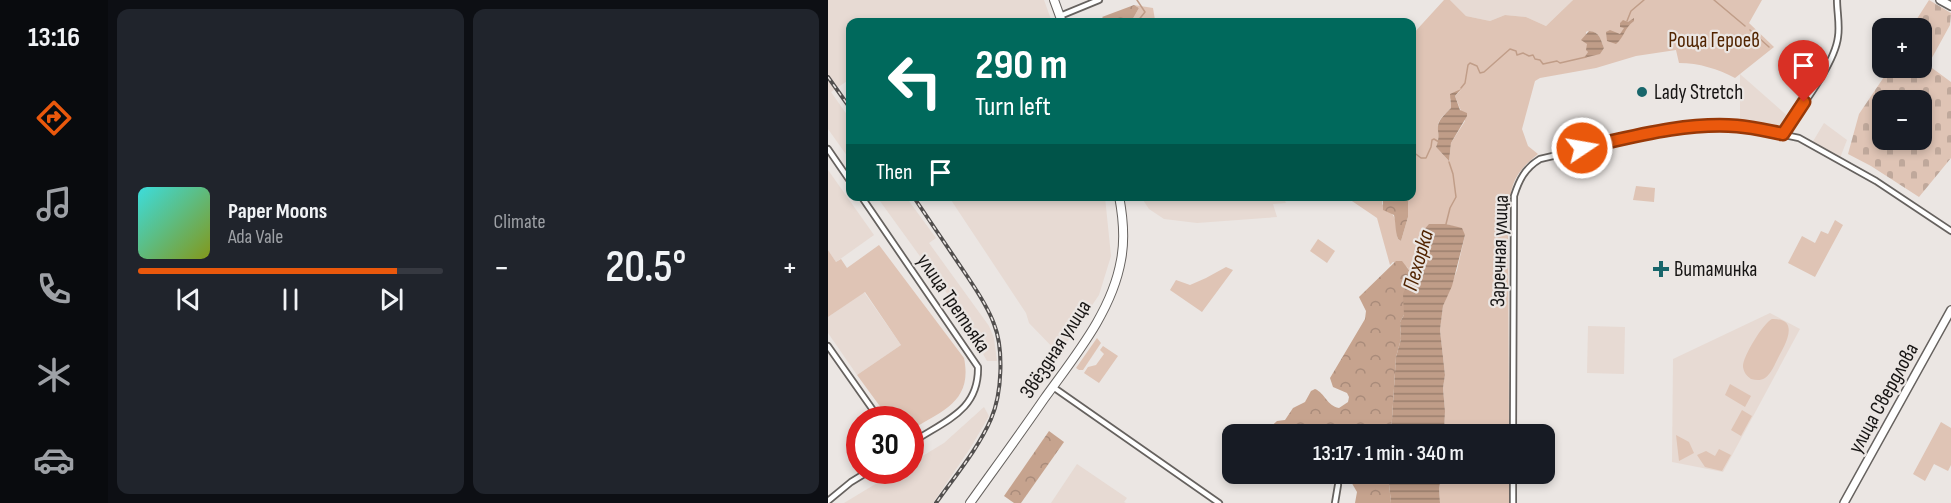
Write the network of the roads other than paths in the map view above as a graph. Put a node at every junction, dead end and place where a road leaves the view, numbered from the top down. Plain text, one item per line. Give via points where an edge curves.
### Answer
1 (1054, 0) edge
2 (1099, 0) edge
3 (1837, 0) edge
4 (1940, 0) edge
5 (1951, 6) edge
6 (1061, 18) edge
7 (1063, 18) edge
8 (1783, 134) junction
9 (828, 149) edge
10 (846, 176) edge
11 (864, 201) edge
12 (1120, 201) edge
13 (1951, 231) edge
14 (1951, 310) edge
15 (828, 346) edge
16 (1053, 387) junction
17 (870, 406) edge
18 (1513, 424) edge
19 (924, 435) edge
20 (849, 484) edge
21 (1513, 484) edge
22 (1338, 485) dead end
23 (828, 501) edge
24 (970, 503) edge
25 (1219, 503) edge
26 (1335, 503) edge
27 (1513, 503) edge
28 (1844, 503) edge

1 - 6 main road
2 - 7 street
3 - 8 street via 1839,38 1834,52
4 - 5 main road
8 - 13 street, Заречная улица via 1799,138 1876,181
8 - 18 street, Заречная улица via 1737,126 1660,131 1556,154 1528,168 1519,180 1514,207
9 - 10 street
11 - 19 street, улица Третьяка via 978,367 977,387 965,407
12 - 16 main road, Звёздная улица via 1122,258 1116,280 1091,332
14 - 28 main road, улица Свердлова
15 - 17 street
16 - 24 main road, Звёздная улица
16 - 25 street
20 - 23 street
21 - 27 street
22 - 26 street

